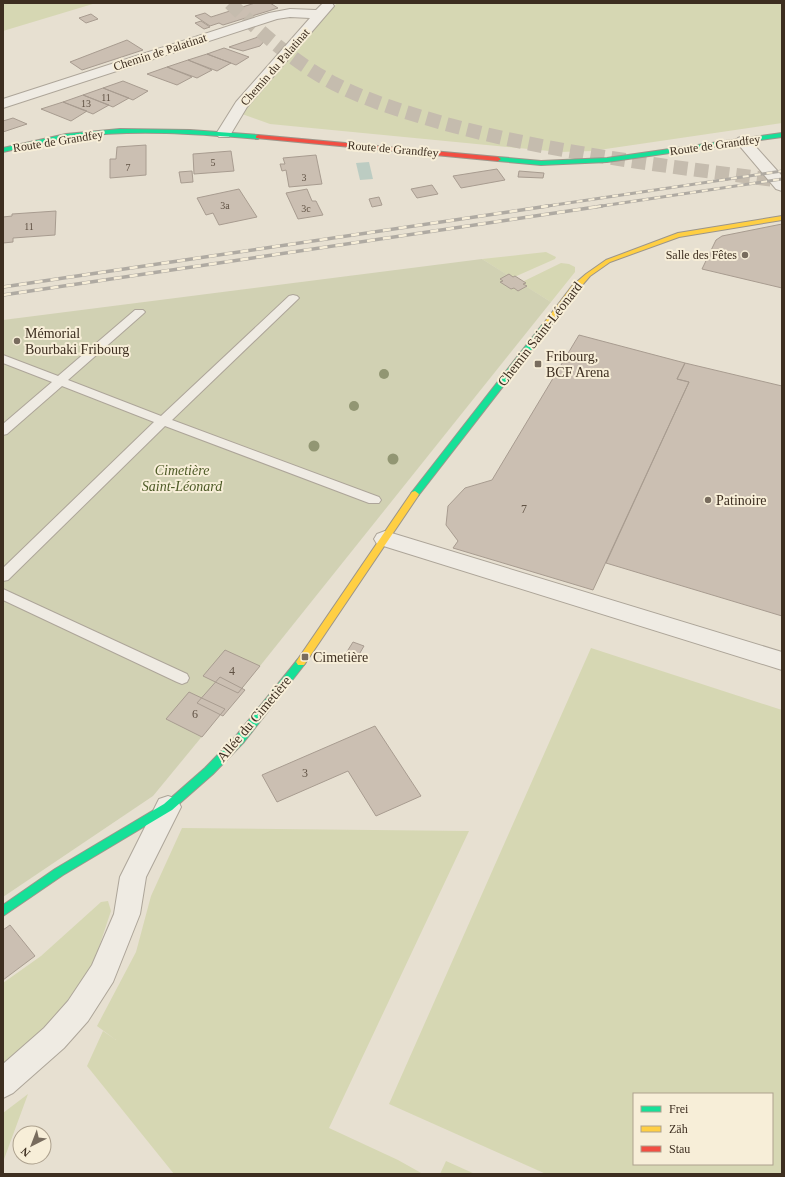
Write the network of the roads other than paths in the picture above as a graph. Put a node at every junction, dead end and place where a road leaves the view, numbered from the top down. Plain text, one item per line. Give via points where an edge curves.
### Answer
1 (325, 8) edge
2 (3, 104) edge
3 (224, 134) junction
4 (782, 135) edge
5 (743, 141) junction
6 (3, 150) edge
7 (782, 186) edge
8 (782, 218) edge
9 (293, 298) dead end
10 (139, 312) dead end
11 (3, 359) edge
12 (60, 381) junction
13 (163, 421) junction
14 (3, 431) edge
15 (374, 500) dead end
16 (385, 539) junction
17 (3, 576) edge
18 (3, 594) edge
19 (782, 662) edge
20 (182, 678) dead end
21 (168, 807) junction
22 (3, 912) edge
23 (3, 1083) edge

1 - 2 street, Chemin de Palatinat via 274,16
1 - 3 street, Chemin du Palatinat via 241,105
3 - 5 street, Route de Grandfey via 541,163 607,160
3 - 6 street, Route de Grandfey via 98,133
4 - 5 street, Route de Grandfey
5 - 7 street
8 - 16 street, Chemin Saint-Léonard via 678,235 621,255 588,274 412,497
9 - 13 lane
10 - 12 lane
11 - 12 lane
12 - 13 lane
12 - 14 lane
13 - 15 lane
13 - 17 lane
16 - 19 street
16 - 21 street, Allée du Cimetière via 304,657 244,734 210,770
18 - 20 lane
21 - 22 street, Allée du Cimetière via 59,872
21 - 23 street via 133,877 127,914 103,974 78,1011 54,1038

